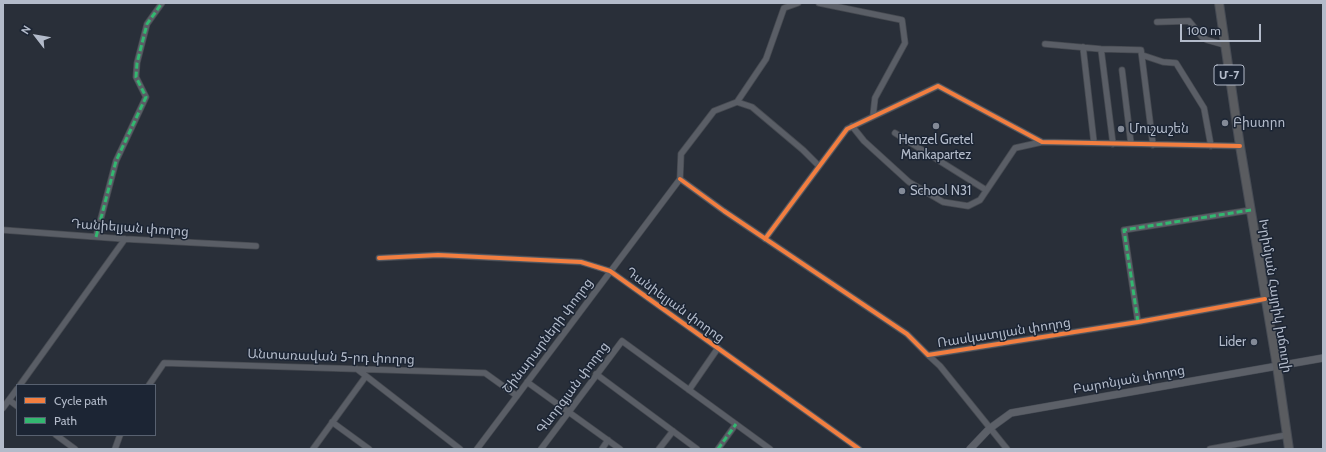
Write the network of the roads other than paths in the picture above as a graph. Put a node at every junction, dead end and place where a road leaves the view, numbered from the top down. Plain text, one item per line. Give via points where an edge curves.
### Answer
1 (162, 3) edge
2 (798, 3) edge
3 (819, 3) edge
4 (1219, 3) edge
5 (1157, 22) dead end
6 (1046, 44) dead end
7 (1225, 45) junction
8 (1083, 47) junction
9 (1102, 49) junction
10 (1142, 55) junction
11 (1122, 70) dead end
12 (737, 102) junction
13 (873, 116) junction
14 (852, 126) junction
15 (895, 134) dead end
16 (1042, 142) junction
17 (1094, 143) junction
18 (1113, 144) junction
19 (1131, 144) junction
20 (1153, 145) junction
21 (1211, 146) junction
22 (1240, 146) junction
23 (818, 166) junction
24 (680, 179) junction
25 (986, 190) junction
26 (1251, 210) junction
27 (3, 230) edge
28 (96, 237) junction
29 (125, 239) junction
30 (765, 239) junction
31 (256, 246) dead end
32 (379, 258) dead end
33 (610, 271) junction
34 (1265, 299) junction
35 (1138, 322) junction
36 (718, 348) junction
37 (928, 355) junction
38 (1323, 358) edge
39 (1277, 366) junction
40 (357, 369) junction
41 (596, 374) junction
42 (366, 376) junction
43 (527, 382) junction
44 (21, 384) edge
45 (150, 384) edge
46 (16, 390) edge
47 (690, 390) junction
48 (516, 396) junction
49 (9, 400) junction
50 (16, 405) edge
51 (3, 408) edge
52 (568, 412) junction
53 (332, 422) junction
54 (736, 424) junction
55 (989, 429) junction
56 (673, 431) junction
57 (1287, 435) junction
58 (57, 436) edge
59 (120, 436) edge
60 (608, 440) junction
61 (75, 449) edge
62 (115, 449) edge
63 (313, 449) edge
64 (369, 449) edge
65 (460, 449) edge
66 (477, 449) edge
67 (541, 449) edge
68 (602, 449) edge
69 (620, 449) edge
70 (660, 449) edge
71 (697, 449) edge
72 (718, 449) edge
73 (770, 449) edge
74 (859, 449) edge
75 (970, 449) edge
76 (1007, 449) edge
77 (1210, 449) edge
78 (1289, 449) edge

1 - 28 street via 147,24 137,63 136,77 146,97 116,161
2 - 12 street via 784,8 766,59
3 - 13 street via 902,20 905,43 875,98
4 - 7 highway, Խրիմյան Հայրիկ խճուղի / Մ-7
5 - 7 street via 1188,21 1202,37
6 - 8 street
7 - 22 highway, Խրիմյան Հայրիկ խճուղի / Մ-7
8 - 9 street
8 - 17 street
9 - 10 street via 1141,50
9 - 18 street
10 - 20 street
10 - 21 street via 1163,62 1176,63 1204,108
11 - 19 street
12 - 23 street via 752,107
12 - 24 street via 714,111 681,154
13 - 14 street
13 - 16 street via 938,86
14 - 23 street via 846,129
14 - 25 street via 864,141 909,182 943,202 968,206 980,200
15 - 25 street
16 - 17 street
16 - 25 street via 1016,148
17 - 18 street
18 - 19 street
19 - 20 street
20 - 21 street
21 - 22 street
22 - 26 highway, Խրիմյան Հայրիկ խճուղի / Մ-7
23 - 30 street
24 - 30 street, Ռասկատլյան փողոց
24 - 33 street, Շինարարների փողոց
26 - 34 highway, Խրիմյան Հայրիկ խճուղի / Մ-7
26 - 35 street via 1124,230
27 - 28 street, Դանիելյան փողոց
28 - 29 street, Դանիելյան փողոց
29 - 31 street, Դանիելյան փողոց
29 - 44 street
30 - 37 street, Ռասկատլյան փողոց via 907,334
32 - 33 street, Դանիելյան փողոց via 438,255 581,262
33 - 36 street, Դանիելյան փողոց
33 - 43 street, Շինարարների փողոց
34 - 35 street, Ռասկատլյան փողոց
34 - 39 highway, Խրիմյան Հայրիկ խճուղի / Մ-7
35 - 37 street, Ռասկատլյան փողոց
36 - 47 street
36 - 74 street, Դանիելյան փողոց
37 - 55 street via 940,366
38 - 39 main road, Բարոնյան փողոց
39 - 55 main road, Բարոնյան փողոց via 1011,413
39 - 57 highway, Խրիմյան Հայրիկ խճուղի / Մ-7
40 - 42 street
40 - 45 street, Անտառավան 5-րդ փողոց via 164,363
40 - 48 street, Անտառավան 5-րդ փողոց via 485,373
41 - 47 street, Գևորգյան փողոց via 622,341
41 - 52 street, Գևորգյան փողոց
41 - 56 street
42 - 53 street
42 - 65 street
43 - 48 street, Շինարարների փողոց
43 - 52 street
46 - 49 street
47 - 54 street
48 - 66 street, Շինարարների փողոց
49 - 50 street
49 - 51 street
52 - 60 street
52 - 67 street, Գևորգյան փողոց
53 - 63 street
53 - 64 street
54 - 72 street
54 - 73 street
55 - 75 main road, Բարոնյան փողոց
55 - 76 street
56 - 70 street
56 - 71 street
57 - 77 street
57 - 78 highway, Խրիմյան Հայրիկ խճուղի / Մ-7
58 - 61 street
59 - 62 street
60 - 68 street
60 - 69 street

